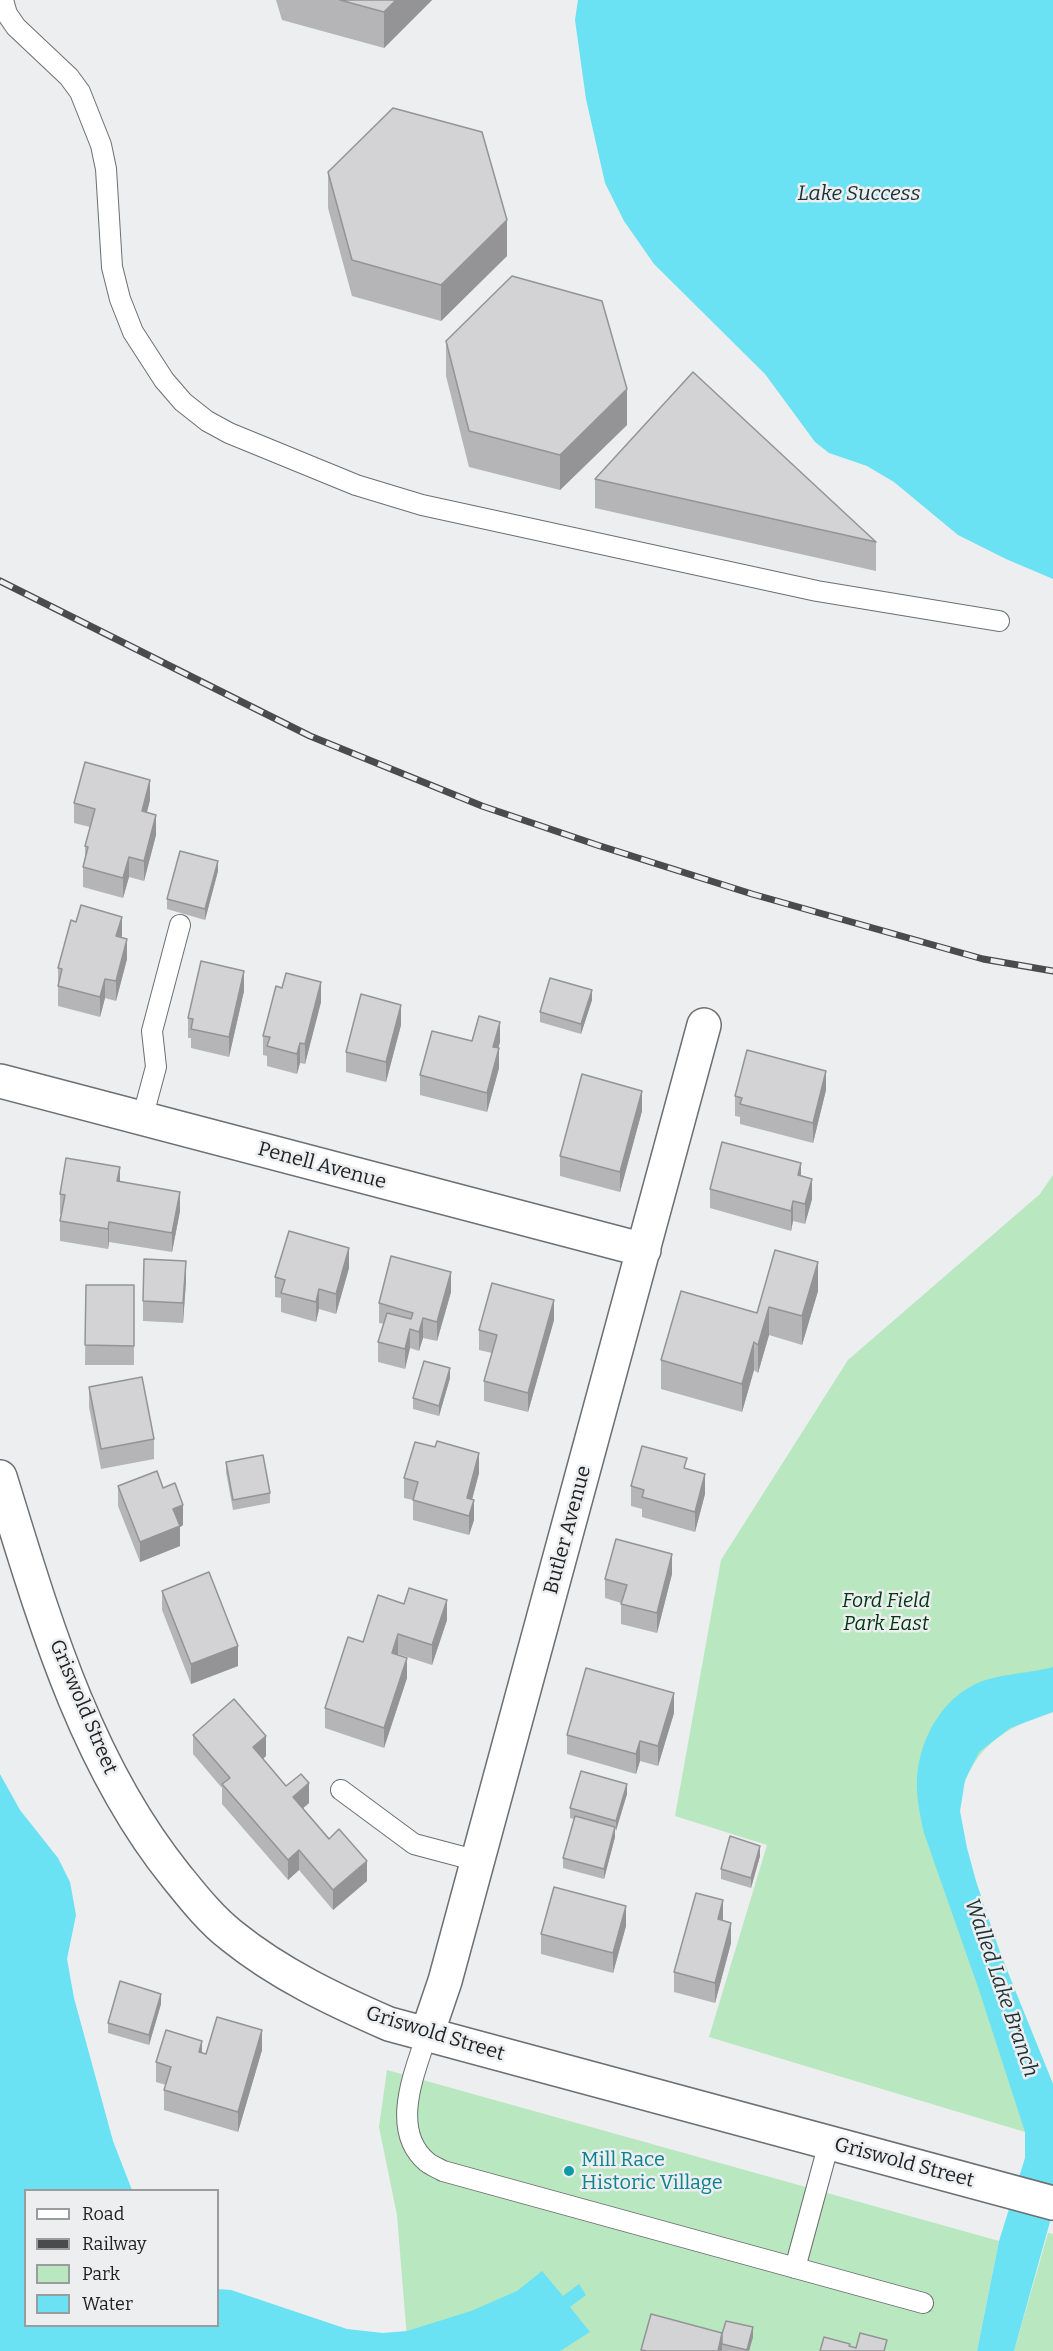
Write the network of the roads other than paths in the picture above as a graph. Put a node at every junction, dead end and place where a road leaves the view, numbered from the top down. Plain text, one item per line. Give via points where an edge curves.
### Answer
1 (3, 0) edge
2 (999, 621) dead end
3 (180, 925) dead end
4 (704, 1024) dead end
5 (0, 1082) edge
6 (142, 1119) junction
7 (644, 1250) junction
8 (0, 1477) edge
9 (341, 1790) dead end
10 (478, 1861) junction
11 (427, 2034) junction
12 (829, 2143) junction
13 (1053, 2203) edge
14 (795, 2268) junction
15 (923, 2303) dead end

1 - 2 lane via 16,27 80,92 106,169 112,267 120,299 133,332 164,380 207,421 356,485 422,505 817,591
3 - 6 lane via 152,1031 156,1066
4 - 7 street, Butler Avenue
5 - 6 street, Penell Avenue
6 - 7 street, Penell Avenue
7 - 10 street, Butler Avenue
8 - 11 street, Griswold Street via 50,1629 102,1762 154,1848 195,1900 230,1935 274,1967 340,2003 389,2024
9 - 10 lane via 414,1844
10 - 11 street, Butler Avenue
11 - 12 street, Griswold Street
11 - 14 lane via 407,2115 408,2131 426,2162 443,2171
12 - 13 street, Griswold Street
12 - 14 lane
14 - 15 lane

